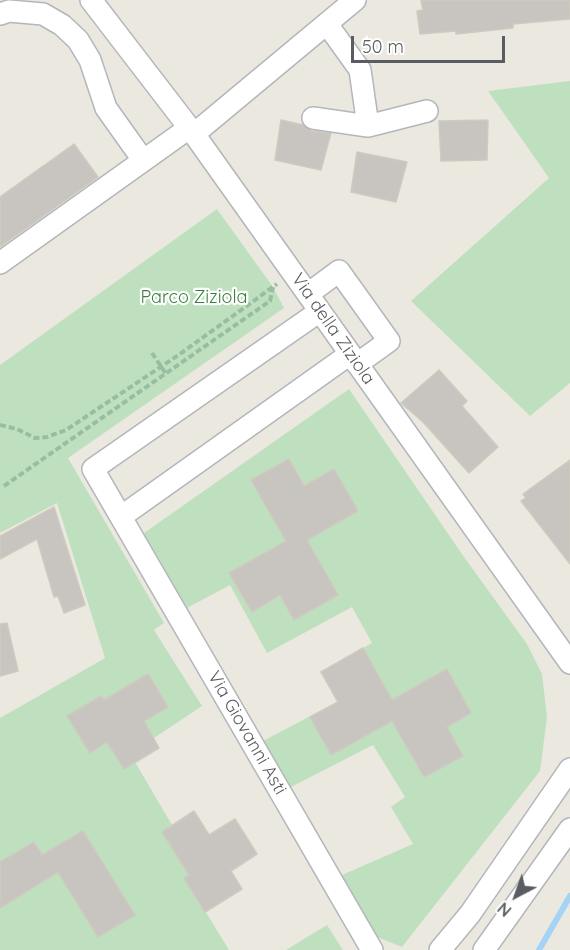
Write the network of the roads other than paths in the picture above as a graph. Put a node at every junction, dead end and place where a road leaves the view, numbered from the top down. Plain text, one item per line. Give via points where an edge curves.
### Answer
1 (91, 0) edge
2 (355, 0) edge
3 (0, 14) edge
4 (327, 24) junction
5 (427, 111) dead end
6 (313, 118) dead end
7 (368, 126) junction
8 (191, 131) junction
9 (143, 160) junction
10 (0, 263) edge
11 (314, 302) junction
12 (354, 359) junction
13 (122, 516) junction
14 (566, 654) edge
15 (570, 769) edge
16 (570, 830) edge
17 (570, 849) edge
18 (524, 895) junction
19 (372, 950) edge
20 (440, 950) edge
21 (484, 950) edge

1 - 8 street, Via della Ziziola
2 - 4 street
3 - 9 street via 42,14 78,40 90,60 106,108
4 - 7 street via 360,70
4 - 8 street
5 - 7 street
6 - 7 street
8 - 9 street
8 - 11 street, Via della Ziziola
9 - 10 street
11 - 12 street, Via della Ziziola
11 - 12 street via 339,271 389,341
11 - 13 street, Via Giovanni Asti via 93,469
12 - 13 street
12 - 14 street, Via della Ziziola
13 - 19 street, Via Giovanni Asti
15 - 20 street via 470,914
16 - 18 street
17 - 18 street via 552,875
18 - 21 street

